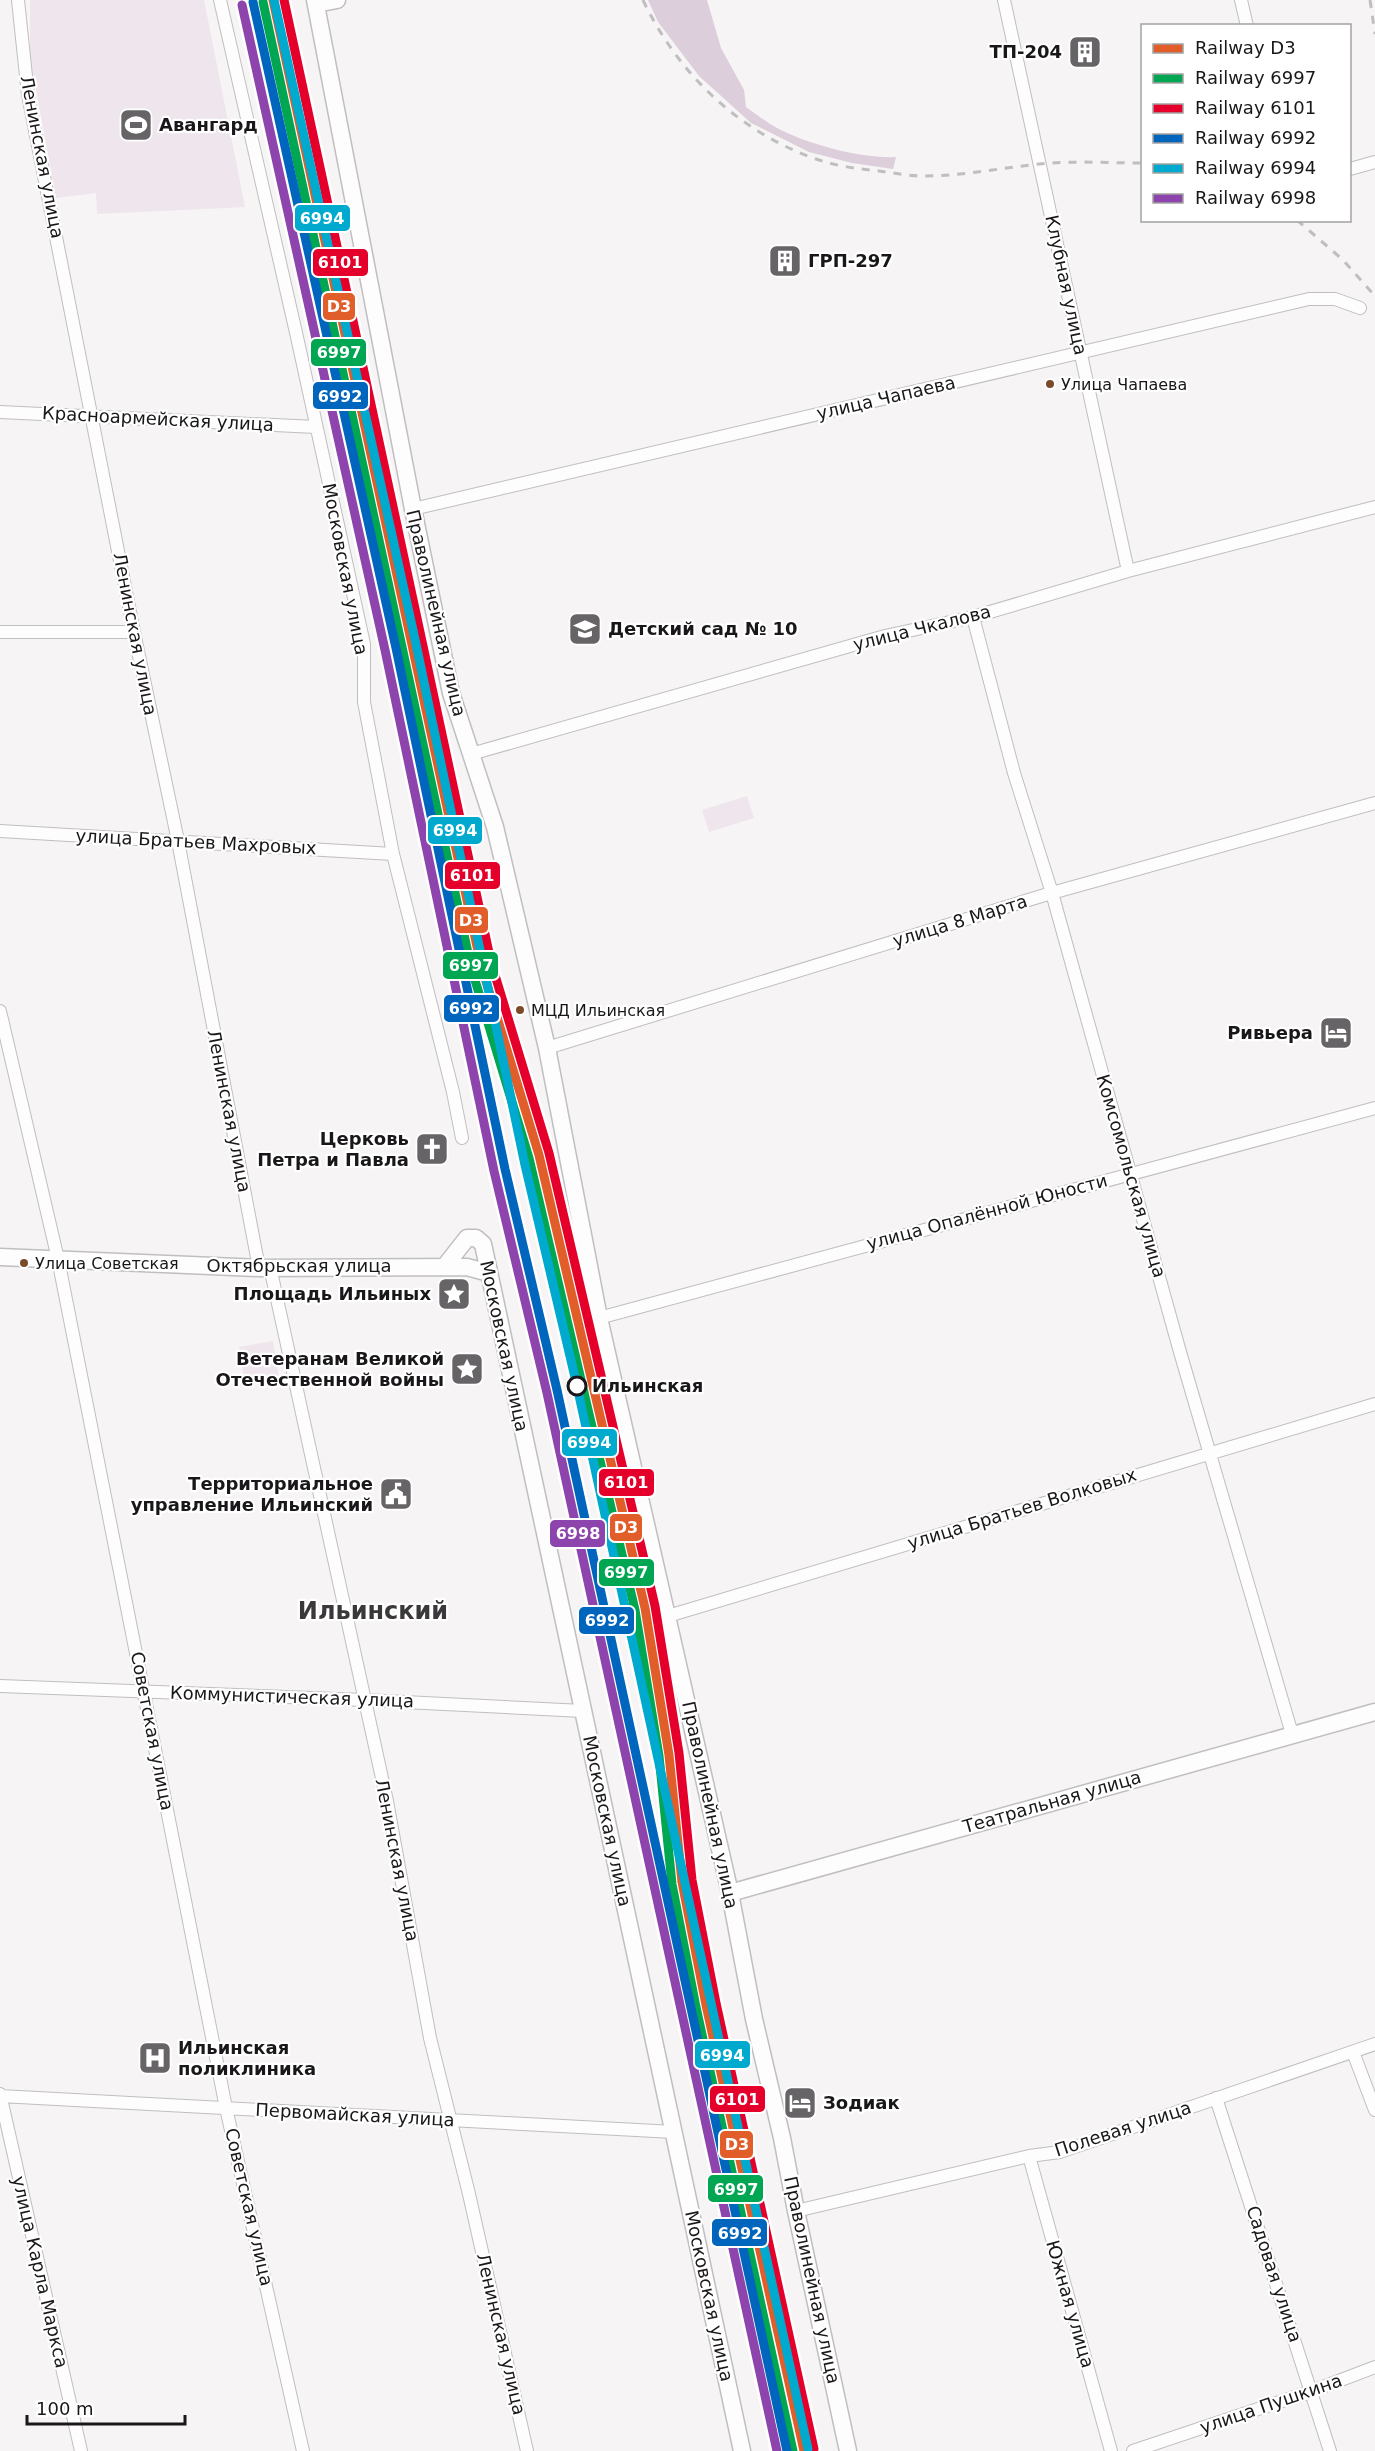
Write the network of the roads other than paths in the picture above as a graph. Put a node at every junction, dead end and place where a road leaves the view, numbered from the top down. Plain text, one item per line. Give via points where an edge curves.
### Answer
1 (18, 0) edge
2 (220, 0) edge
3 (337, 0) edge
4 (1004, 0) edge
5 (1241, 0) edge
6 (315, 2) edge
7 (1247, 24) edge
8 (1375, 162) edge
9 (1351, 169) edge
10 (1360, 308) dead end
11 (1080, 353) junction
12 (0, 412) edge
13 (93, 416) junction
14 (316, 427) junction
15 (1375, 507) edge
16 (413, 509) junction
17 (1128, 571) junction
18 (973, 617) junction
19 (0, 632) edge
20 (134, 632) junction
21 (471, 754) junction
22 (1375, 803) edge
23 (0, 831) edge
24 (178, 841) junction
25 (393, 854) junction
26 (1052, 893) junction
27 (0, 1011) edge
28 (547, 1048) junction
29 (1375, 1108) edge
30 (462, 1138) dead end
31 (1130, 1173) junction
32 (0, 1257) edge
33 (58, 1259) junction
34 (445, 1266) junction
35 (264, 1268) junction
36 (489, 1274) junction
37 (599, 1317) junction
38 (1375, 1404) edge
39 (1209, 1453) junction
40 (668, 1616) junction
41 (0, 1686) edge
42 (144, 1691) junction
43 (364, 1700) junction
44 (583, 1711) junction
45 (1375, 1712) edge
46 (1292, 1734) junction
47 (730, 1893) junction
48 (1375, 2044) edge
49 (1353, 2052) junction
50 (0, 2095) edge
51 (1216, 2098) junction
52 (226, 2108) junction
53 (1375, 2109) edge
54 (452, 2121) junction
55 (675, 2132) junction
56 (1029, 2156) junction
57 (796, 2211) junction
58 (1375, 2367) edge
59 (1312, 2391) junction
60 (81, 2451) edge
61 (303, 2451) edge
62 (527, 2451) edge
63 (742, 2451) edge
64 (848, 2451) edge
65 (1111, 2451) edge
66 (1133, 2451) edge
67 (1330, 2451) edge

1 - 13 street, Ленинская улица via 28,95
2 - 14 street, Московская улица
3 - 6 main road
4 - 11 street, Клубная улица
5 - 7 street
6 - 16 main road, Праволинейная улица
8 - 9 street
10 - 11 street, улица Чапаева via 1335,299 1311,299
11 - 16 street, улица Чапаева
11 - 17 street, Клубная улица
12 - 13 street, Красноармейская улица
13 - 14 street, Красноармейская улица
13 - 20 street, Ленинская улица
14 - 25 street, Московская улица via 364,644 364,702
15 - 17 street, улица Чкалова
16 - 21 main road, Праволинейная улица via 451,693
17 - 18 street, улица Чкалова
18 - 21 street, улица Чкалова via 885,636
18 - 26 street, Комсомольская улица via 1014,773
19 - 20 street
20 - 24 street, Ленинская улица
21 - 28 main road, Праволинейная улица via 495,827
22 - 26 street, улица 8 Марта
23 - 24 street, улица Братьев Махровых
24 - 25 street, улица Братьев Махровых
24 - 35 street, Ленинская улица
25 - 30 street, Московская улица
26 - 28 street, улица 8 Марта
26 - 31 street, Комсомольская улица
27 - 33 street, Советская улица
28 - 37 main road, Праволинейная улица
29 - 31 street, улица Опалённой Юности
31 - 37 street, улица Опалённой Юности
31 - 39 street, Комсомольская улица
32 - 33 main road, Октябрьская улица
33 - 35 main road, Октябрьская улица
33 - 42 street, Советская улица
34 - 35 main road, Октябрьская улица
34 - 36 main road, Октябрьская улица
34 - 36 main road, Московская улица via 464,1241 472,1237 483,1244
35 - 43 street, Ленинская улица
36 - 44 main road, Московская улица
37 - 40 main road, Праволинейная улица
38 - 39 street, улица Братьев Волковых
39 - 40 street, улица Братьев Волковых
39 - 46 street, Комсомольская улица
40 - 47 main road, Праволинейная улица
41 - 42 street, Коммунистическая улица
42 - 43 street, Коммунистическая улица
42 - 52 street, Советская улица
43 - 44 street, Коммунистическая улица
43 - 54 street, Ленинская улица via 387,1801 430,2038
44 - 55 main road, Московская улица
45 - 46 main road, Театральная улица
46 - 47 main road, Театральная улица
47 - 57 main road, Праволинейная улица
48 - 49 street, Полевая улица
49 - 51 street, Полевая улица
49 - 53 street
50 - 52 street, Первомайская улица
50 - 60 street, улица Карла Маркса
51 - 56 street, Полевая улица via 1059,2152
51 - 59 street, Садовая улица
52 - 54 street, Первомайская улица
52 - 61 street, Советская улица
54 - 55 street, Первомайская улица
54 - 62 street, Ленинская улица
55 - 63 main road, Московская улица
56 - 57 street, Полевая улица
56 - 65 street, Южная улица
57 - 64 main road, Праволинейная улица
58 - 59 street, улица Пушкина
59 - 66 street, улица Пушкина
59 - 67 street, Садовая улица

